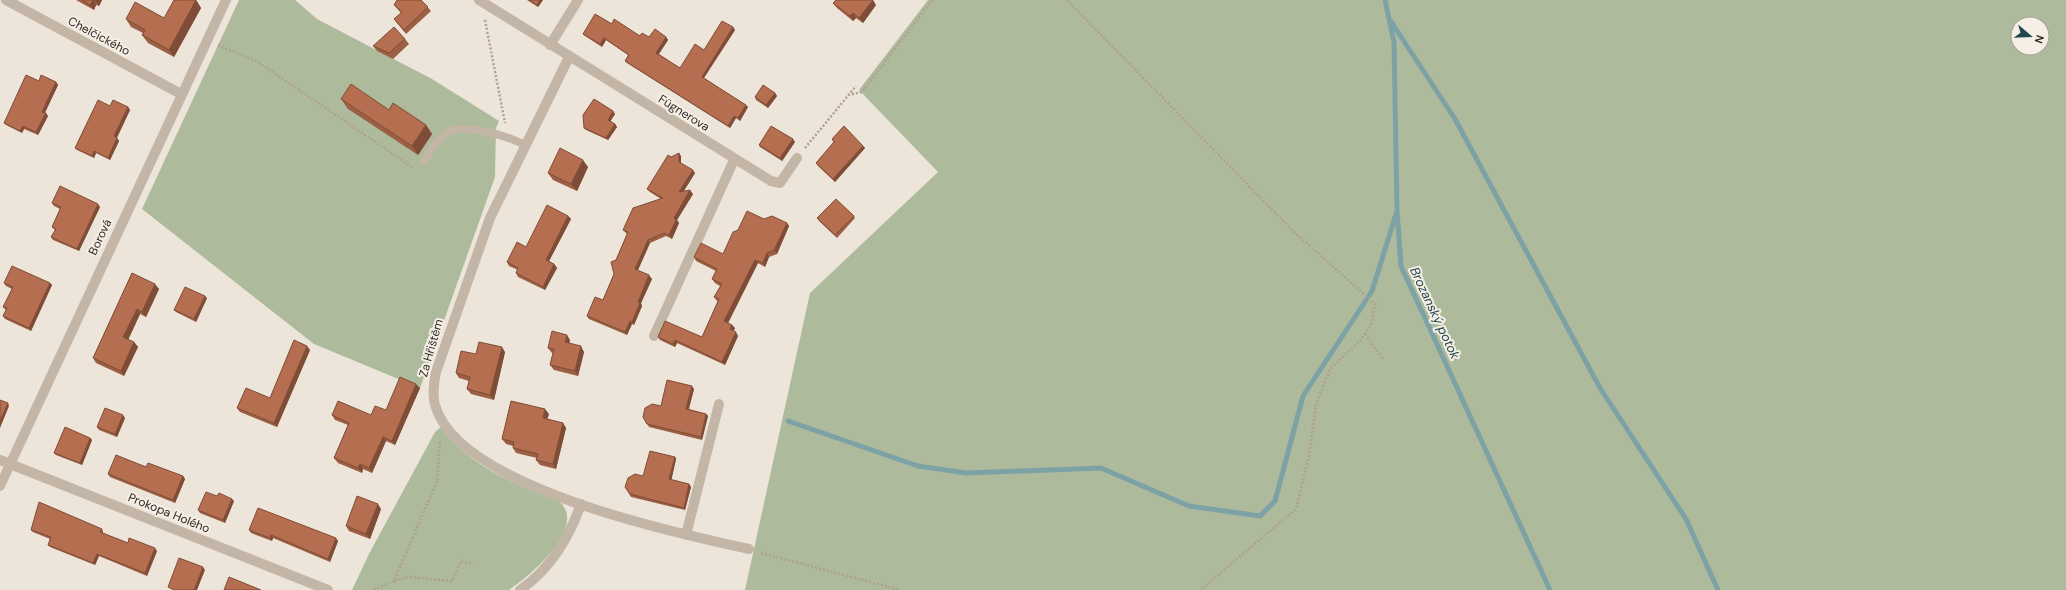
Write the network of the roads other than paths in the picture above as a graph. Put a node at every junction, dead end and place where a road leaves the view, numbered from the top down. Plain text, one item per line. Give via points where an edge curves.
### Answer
1 (6, 0) edge
2 (226, 0) edge
3 (578, 0) edge
4 (482, 2) edge
5 (550, 45) junction
6 (569, 57) junction
7 (181, 94) junction
8 (525, 145) junction
9 (797, 158) dead end
10 (734, 160) junction
11 (424, 161) dead end
12 (654, 336) dead end
13 (719, 404) dead end
14 (0, 460) edge
15 (10, 464) junction
16 (0, 486) edge
17 (581, 504) junction
18 (686, 535) junction
19 (749, 549) road end
20 (328, 590) edge
21 (520, 590) edge

1 - 7 street, Chelčického
2 - 7 street, Borová
3 - 5 street
4 - 5 street, Fügnerova
5 - 6 street, Fügnerova
6 - 8 street, Za Hřištěm
6 - 10 street, Fügnerova
7 - 15 street, Borová
8 - 11 lane via 471,128 447,133 436,142
8 - 17 street, Za Hřištěm via 487,225 438,364 435,404 445,423 463,443 495,468
9 - 10 street, Fügnerova via 780,183 771,181
10 - 12 street
13 - 18 street
14 - 15 street, Prokopa Holého
15 - 16 street, Borová
15 - 20 street, Prokopa Holého
17 - 18 street, Za Hřištěm
17 - 21 street via 569,533 551,560
18 - 19 street, Za Hřištěm

